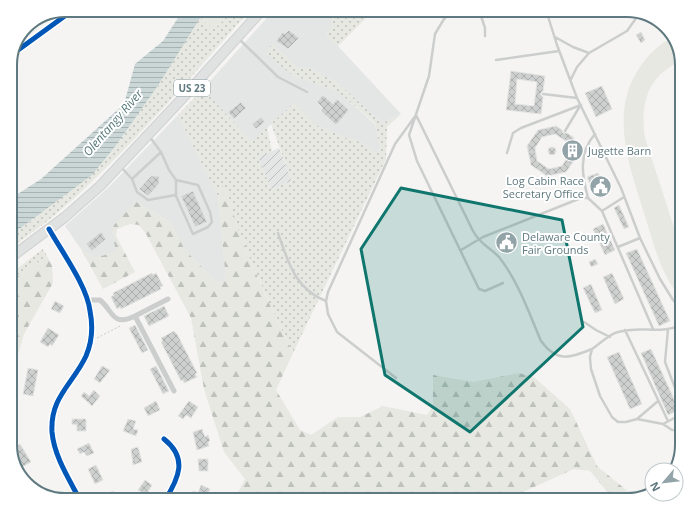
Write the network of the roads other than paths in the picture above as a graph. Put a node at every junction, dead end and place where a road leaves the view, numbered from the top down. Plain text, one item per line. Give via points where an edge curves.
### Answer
1 (63, 17) edge
2 (256, 17) edge
3 (446, 17) edge
4 (481, 17) edge
5 (548, 17) edge
6 (636, 18) edge
7 (485, 36) dead end
8 (238, 37) junction
9 (555, 37) junction
10 (20, 48) edge
11 (559, 51) junction
12 (589, 53) junction
13 (496, 60) dead end
14 (571, 80) junction
15 (307, 92) dead end
16 (543, 94) dead end
17 (578, 98) junction
18 (581, 105) junction
19 (416, 115) junction
20 (565, 131) dead end
21 (595, 134) junction
22 (149, 135) junction
23 (161, 152) junction
24 (507, 154) dead end
25 (120, 166) junction
26 (132, 180) junction
27 (176, 180) junction
28 (176, 195) junction
29 (624, 197) junction
30 (588, 198) junction
31 (602, 211) junction
32 (49, 229) junction
33 (278, 233) dead end
34 (640, 238) junction
35 (479, 241) junction
36 (618, 247) junction
37 (461, 250) junction
38 (17, 253) edge
39 (503, 283) dead end
40 (168, 299) dead end
41 (88, 300) junction
42 (326, 300) junction
43 (675, 302) edge
44 (135, 316) junction
45 (584, 322) dead end
46 (675, 327) edge
47 (653, 329) junction
48 (625, 330) junction
49 (668, 330) junction
50 (610, 337) junction
51 (592, 349) junction
52 (396, 378) dead end
53 (675, 388) edge
54 (174, 391) dead end
55 (658, 401) junction
56 (675, 418) edge
57 (637, 419) junction
58 (668, 421) junction
59 (663, 424) junction
60 (675, 430) edge
61 (164, 439) dead end
62 (76, 493) edge
63 (169, 493) edge

1 - 10 street
2 - 8 highway, US 23
3 - 19 lane via 435,34 429,76
4 - 7 lane
5 - 9 lane
6 - 12 lane via 627,31
8 - 15 lane via 278,77
8 - 22 highway, US 23
9 - 11 lane
9 - 12 lane
11 - 13 lane
11 - 14 lane
12 - 14 lane via 577,67
14 - 17 lane
16 - 17 lane
17 - 18 lane
18 - 20 lane
18 - 21 lane
18 - 24 lane via 521,128 514,133
19 - 35 lane
19 - 37 lane via 409,135 412,149
19 - 42 lane via 395,144
21 - 29 lane
21 - 30 lane via 585,148 583,163 582,177
22 - 23 lane
22 - 25 highway, US 23
23 - 26 lane
23 - 27 lane
25 - 26 lane
25 - 32 highway, US 23 via 85,200
26 - 28 lane via 137,192 148,200
27 - 28 lane
27 - 28 lane via 198,185 210,212 212,222 208,227 193,234
29 - 31 lane
29 - 34 lane
30 - 31 lane
30 - 35 lane via 571,201 483,237
31 - 36 lane
32 - 38 highway, US 23
32 - 41 street
33 - 42 lane via 287,258 304,289
34 - 36 lane
34 - 43 lane via 660,279
35 - 37 lane
35 - 51 lane via 499,258 508,272 547,350 558,357 567,357
36 - 47 lane
37 - 39 lane via 479,289 485,291
40 - 44 street
41 - 44 street via 100,300 109,314 117,319 127,320
41 - 62 street via 92,325 88,351 58,400 52,427 58,456
42 - 52 lane via 331,323 337,332
44 - 54 street
45 - 50 lane
46 - 49 lane
47 - 48 lane
47 - 49 lane
48 - 50 lane
48 - 55 lane
49 - 53 lane via 665,362
50 - 51 lane
51 - 57 lane via 591,369 600,396 612,417 618,422
55 - 57 lane
55 - 58 lane
56 - 58 lane
57 - 59 lane
58 - 59 lane
59 - 60 lane
61 - 63 street via 173,448 179,461 177,478

